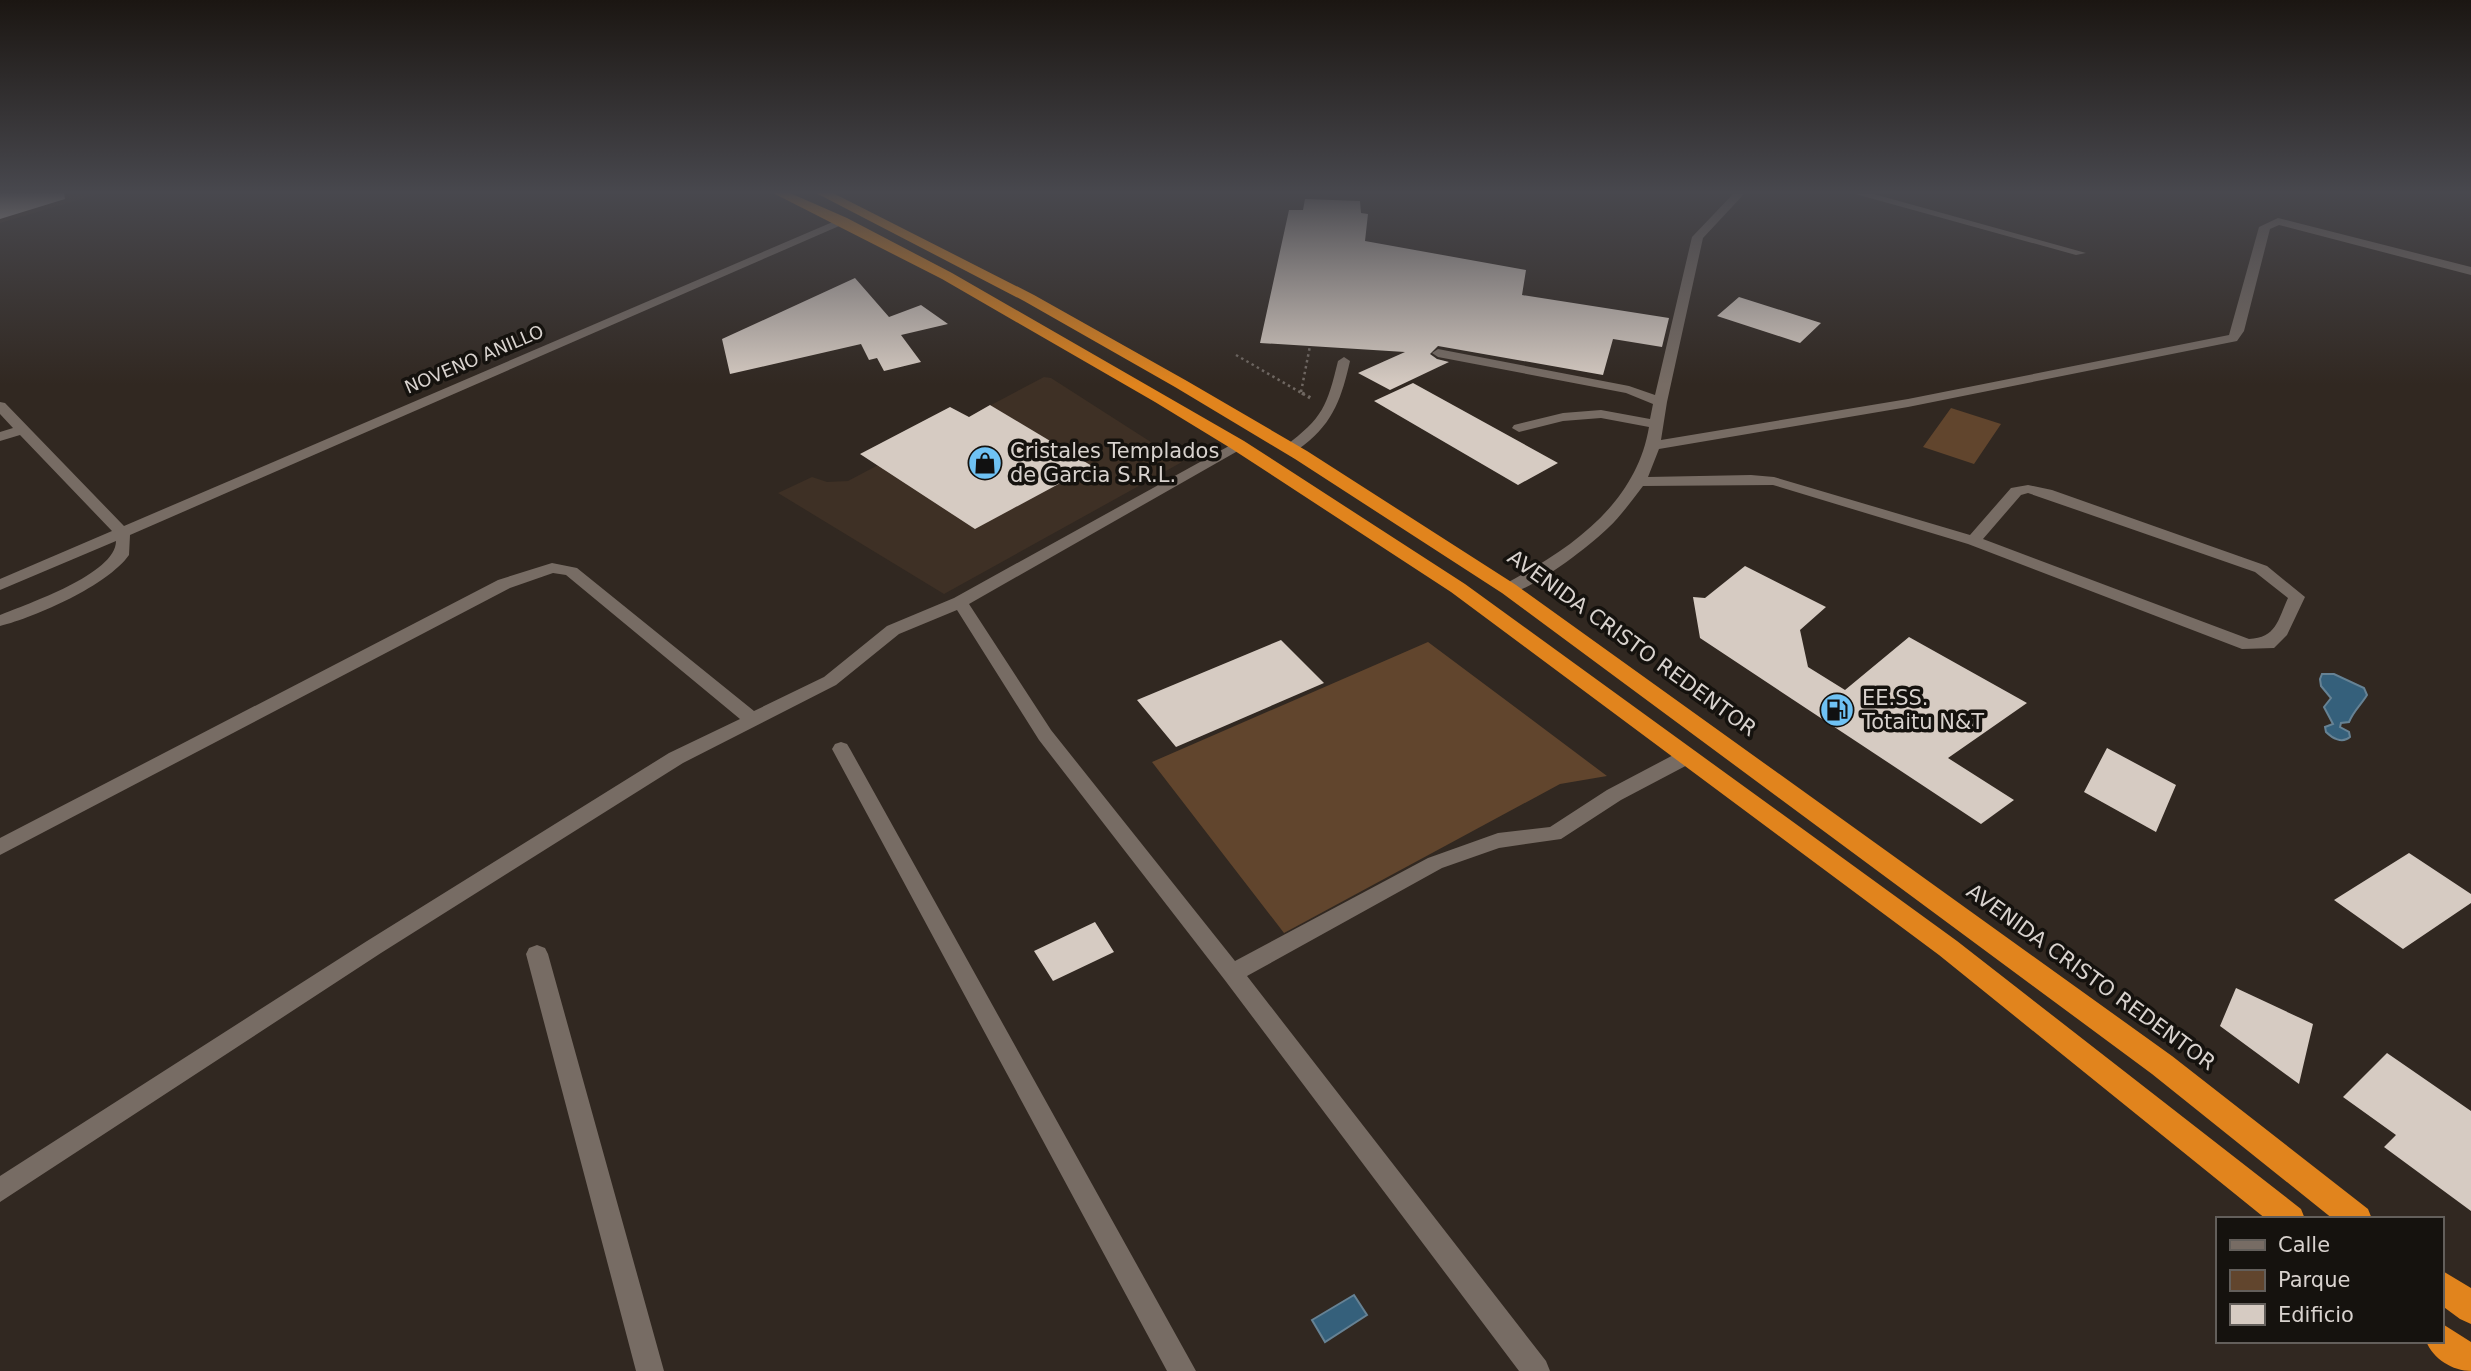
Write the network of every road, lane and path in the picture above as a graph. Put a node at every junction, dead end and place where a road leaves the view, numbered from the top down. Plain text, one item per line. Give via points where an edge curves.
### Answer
1 (759, 257) edge
2 (911, 257) edge
3 (948, 257) edge
4 (1693, 257) edge
5 (2257, 257) edge
6 (2417, 257) edge
7 (2471, 271) edge
8 (1310, 346) dead end
9 (1438, 353) dead end
10 (1236, 355) dead end
11 (1344, 361) dead end
12 (1301, 392) junction
13 (1660, 402) junction
14 (0, 406) edge
15 (1331, 409) junction
16 (1656, 424) junction
17 (1519, 428) dead end
18 (22, 429) junction
19 (0, 437) edge
20 (1238, 444) junction
21 (1653, 446) junction
22 (1290, 449) junction
23 (1639, 482) junction
24 (122, 533) junction
25 (1973, 541) junction
26 (0, 584) edge
27 (1510, 589) junction
28 (960, 601) junction
29 (0, 621) edge
30 (752, 719) junction
31 (841, 749) dead end
32 (1688, 756) junction
33 (0, 847) edge
34 (537, 954) dead end
35 (1232, 973) junction
36 (0, 1190) edge
37 (2287, 1217) edge
38 (2354, 1217) edge
39 (2443, 1287) edge
40 (2471, 1308) edge
41 (2443, 1341) edge
42 (2471, 1362) edge
43 (650, 1371) edge
44 (1182, 1371) edge
45 (1536, 1371) edge

1 - 24 street, NOVENO ANILLO
2 - 20 highway
3 - 22 highway, AVENIDA CRISTO REDENTOR via 1029,298
4 - 13 street
5 - 21 street via 2233,338 1908,403
6 - 7 street
8 - 12 path
9 - 13 street via 1629,390
10 - 12 path
11 - 15 street
12 - 15 path
13 - 16 street
14 - 18 street
15 - 22 street via 1315,431
16 - 17 street via 1601,414 1563,416
16 - 21 street
18 - 19 street
18 - 24 street
20 - 28 street
20 - 32 highway via 1458,588
21 - 23 street
22 - 27 highway, AVENIDA CRISTO REDENTOR
23 - 25 street via 1774,481
23 - 27 street via 1602,525 1544,570
24 - 26 street, NOVENO ANILLO
24 - 29 street via 121,556 112,565
25 - 25 street via 2248,645 2268,644 2279,635 2298,597 2261,569 2028,489 2016,491
27 - 38 highway, AVENIDA CRISTO REDENTOR via 2162,1065
28 - 30 street via 893,630 830,681
28 - 35 street via 1045,735
30 - 33 street via 571,571 552,568 504,584
30 - 36 street via 653,772
31 - 44 street
32 - 35 street via 1614,795 1554,834 1498,841 1435,863
32 - 37 highway via 1948,948
34 - 43 street
35 - 45 street
39 - 40 highway
41 - 42 highway

